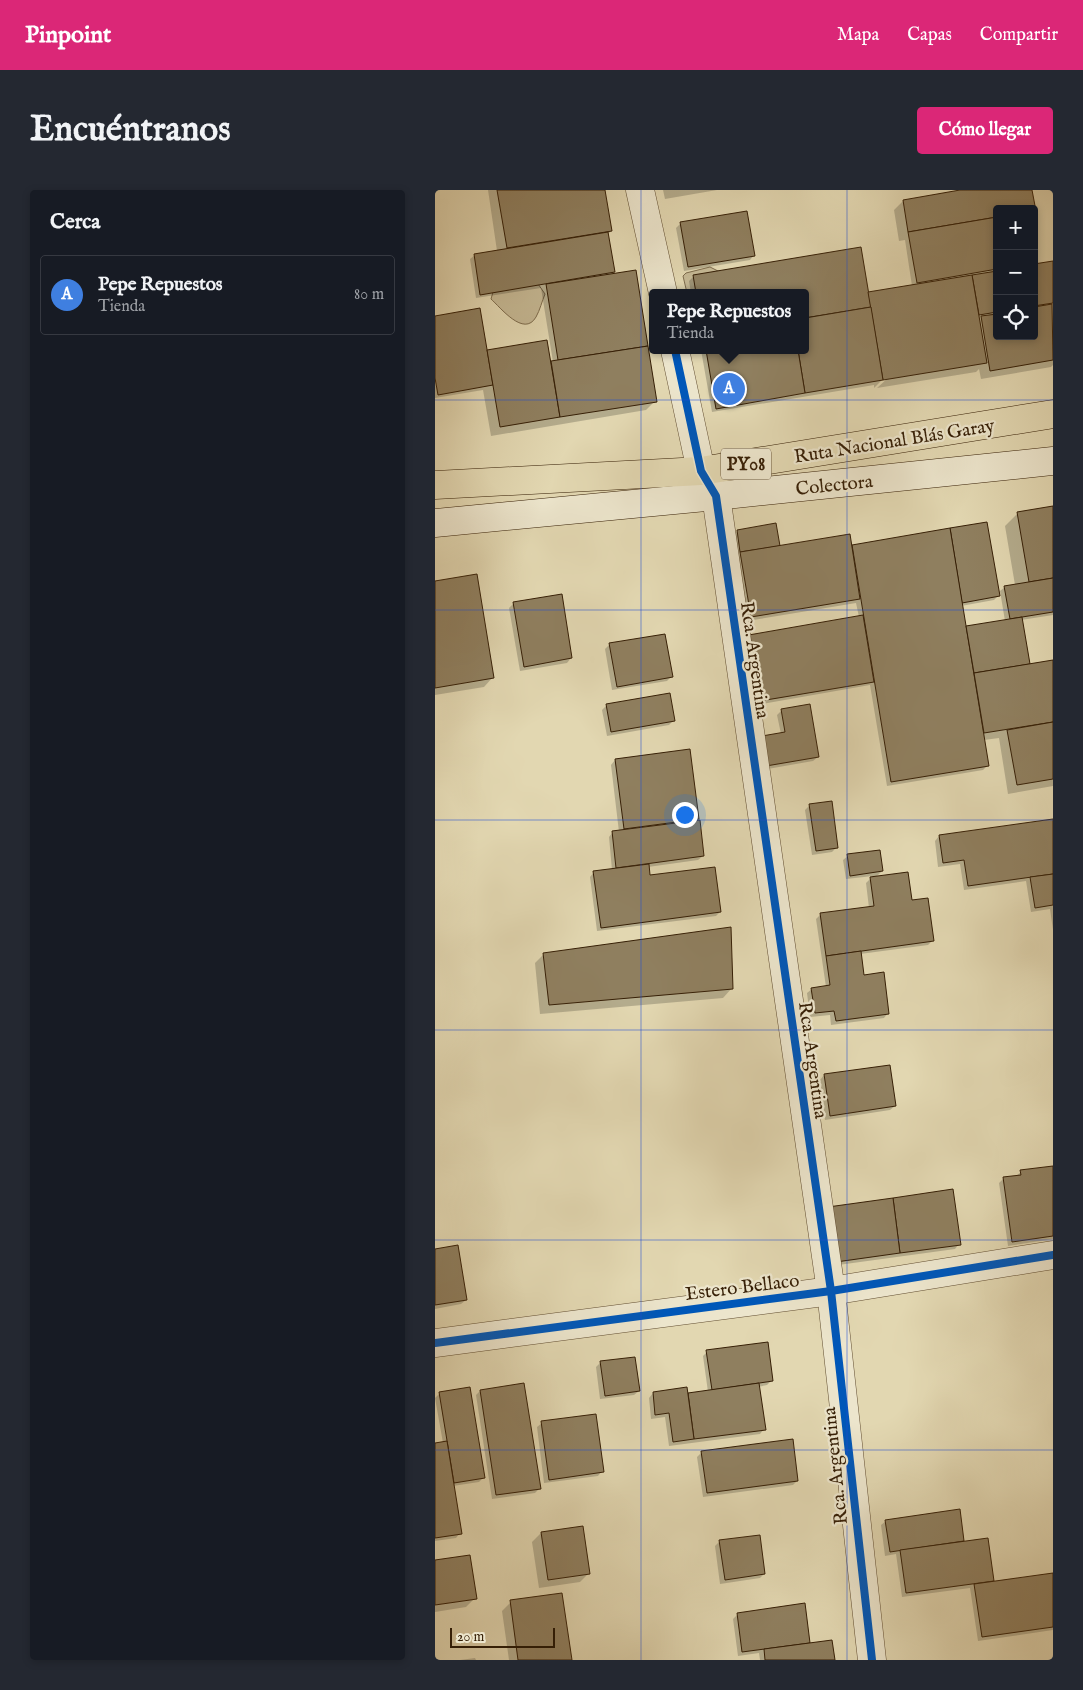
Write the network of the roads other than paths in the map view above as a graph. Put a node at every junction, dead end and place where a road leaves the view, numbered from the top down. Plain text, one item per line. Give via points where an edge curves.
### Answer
1 (641, 190) edge
2 (662, 289) edge
3 (676, 354) edge
4 (1053, 414) edge
5 (1053, 461) edge
6 (701, 471) junction
7 (435, 485) edge
8 (716, 496) junction
9 (435, 523) edge
10 (1053, 1255) edge
11 (831, 1291) junction
12 (435, 1343) edge
13 (873, 1660) edge

1 - 2 street
3 - 6 street, Rca. Argentina
4 - 6 highway, Ruta Nacional Blás Garay / PY08
5 - 8 street, Colectora
6 - 7 highway, Ruta Nacional Blás Garay / PY08
6 - 8 street, Rca. Argentina
8 - 9 street, Colectora
8 - 11 street, Rca. Argentina
10 - 11 street, Estero Bellaco
11 - 12 street, Estero Bellaco
11 - 13 street, Rca. Argentina

